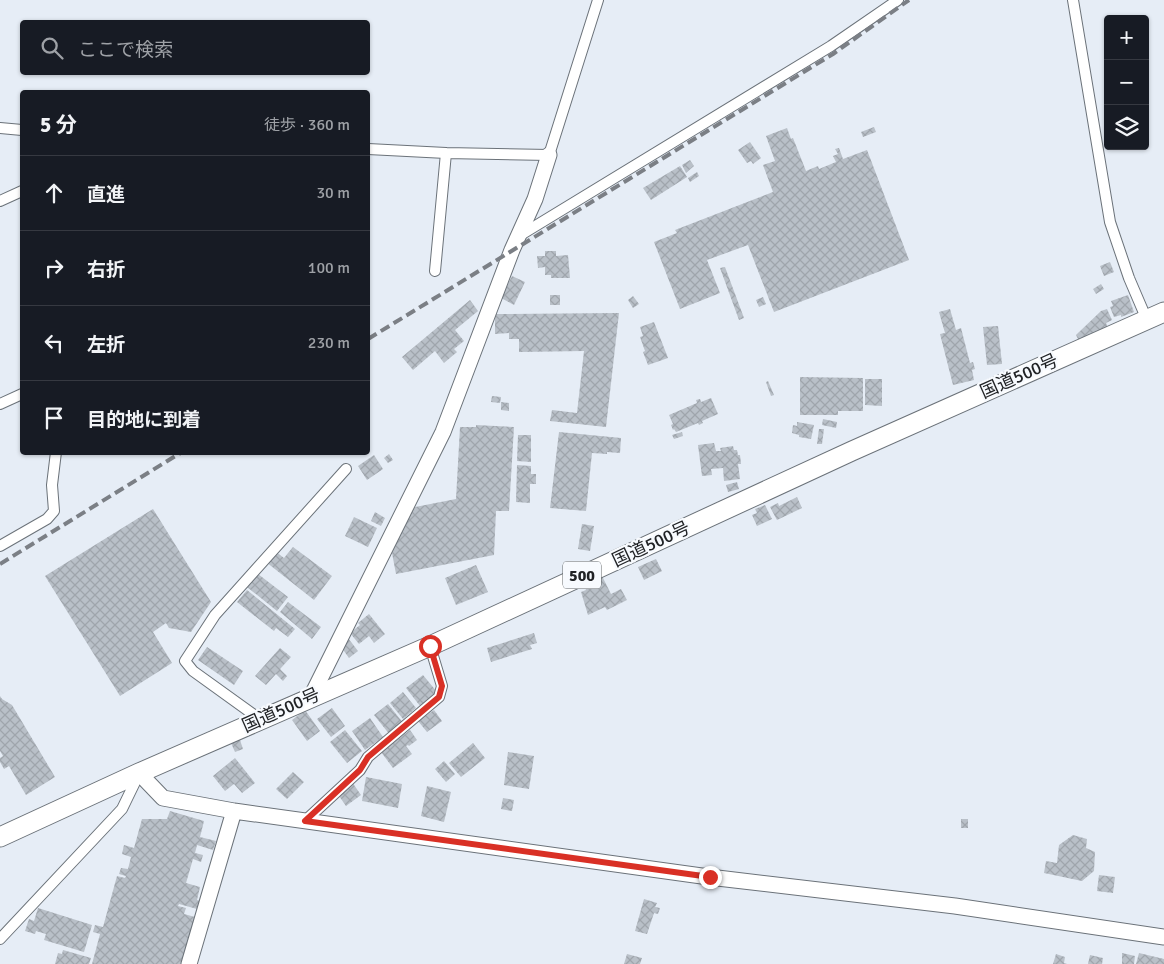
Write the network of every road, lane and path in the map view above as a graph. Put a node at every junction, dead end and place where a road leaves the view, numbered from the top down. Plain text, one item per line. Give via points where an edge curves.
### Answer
1 (598, 0) edge
2 (1072, 0) edge
3 (896, 1) edge
4 (0, 128) edge
5 (20, 130) edge
6 (370, 149) edge
7 (446, 153) junction
8 (549, 155) junction
9 (20, 192) edge
10 (0, 201) edge
11 (519, 236) junction
12 (435, 271) dead end
13 (1164, 312) edge
14 (1147, 320) junction
15 (20, 395) edge
16 (0, 404) edge
17 (56, 455) edge
18 (346, 469) dead end
19 (0, 546) edge
20 (430, 646) junction
21 (310, 697) junction
22 (261, 720) junction
23 (139, 773) junction
24 (234, 811) junction
25 (305, 821) junction
26 (0, 837) edge
27 (1164, 937) edge
28 (0, 940) edge
29 (189, 964) edge

1 - 8 street
2 - 14 street via 1110,222
3 - 11 street via 831,46
4 - 5 street
6 - 7 street
7 - 8 street
7 - 12 street
8 - 11 street via 536,198
9 - 10 street
11 - 21 street via 443,432
13 - 14 highway, 国道500号 / 500
14 - 20 highway, 国道500号 / 500 via 852,451
15 - 16 street
17 - 19 street via 52,484 54,511 47,519
18 - 22 street via 215,615 185,661 194,672
20 - 21 highway, 国道500号 / 500
20 - 25 street via 442,686 439,697 368,757 360,770
21 - 22 highway, 国道500号 / 500
22 - 23 highway, 国道500号 / 500
23 - 24 street via 163,798
23 - 26 highway, 国道500号 / 500
23 - 28 street via 122,809
24 - 25 street
24 - 29 street
25 - 27 street via 710,877 955,906

